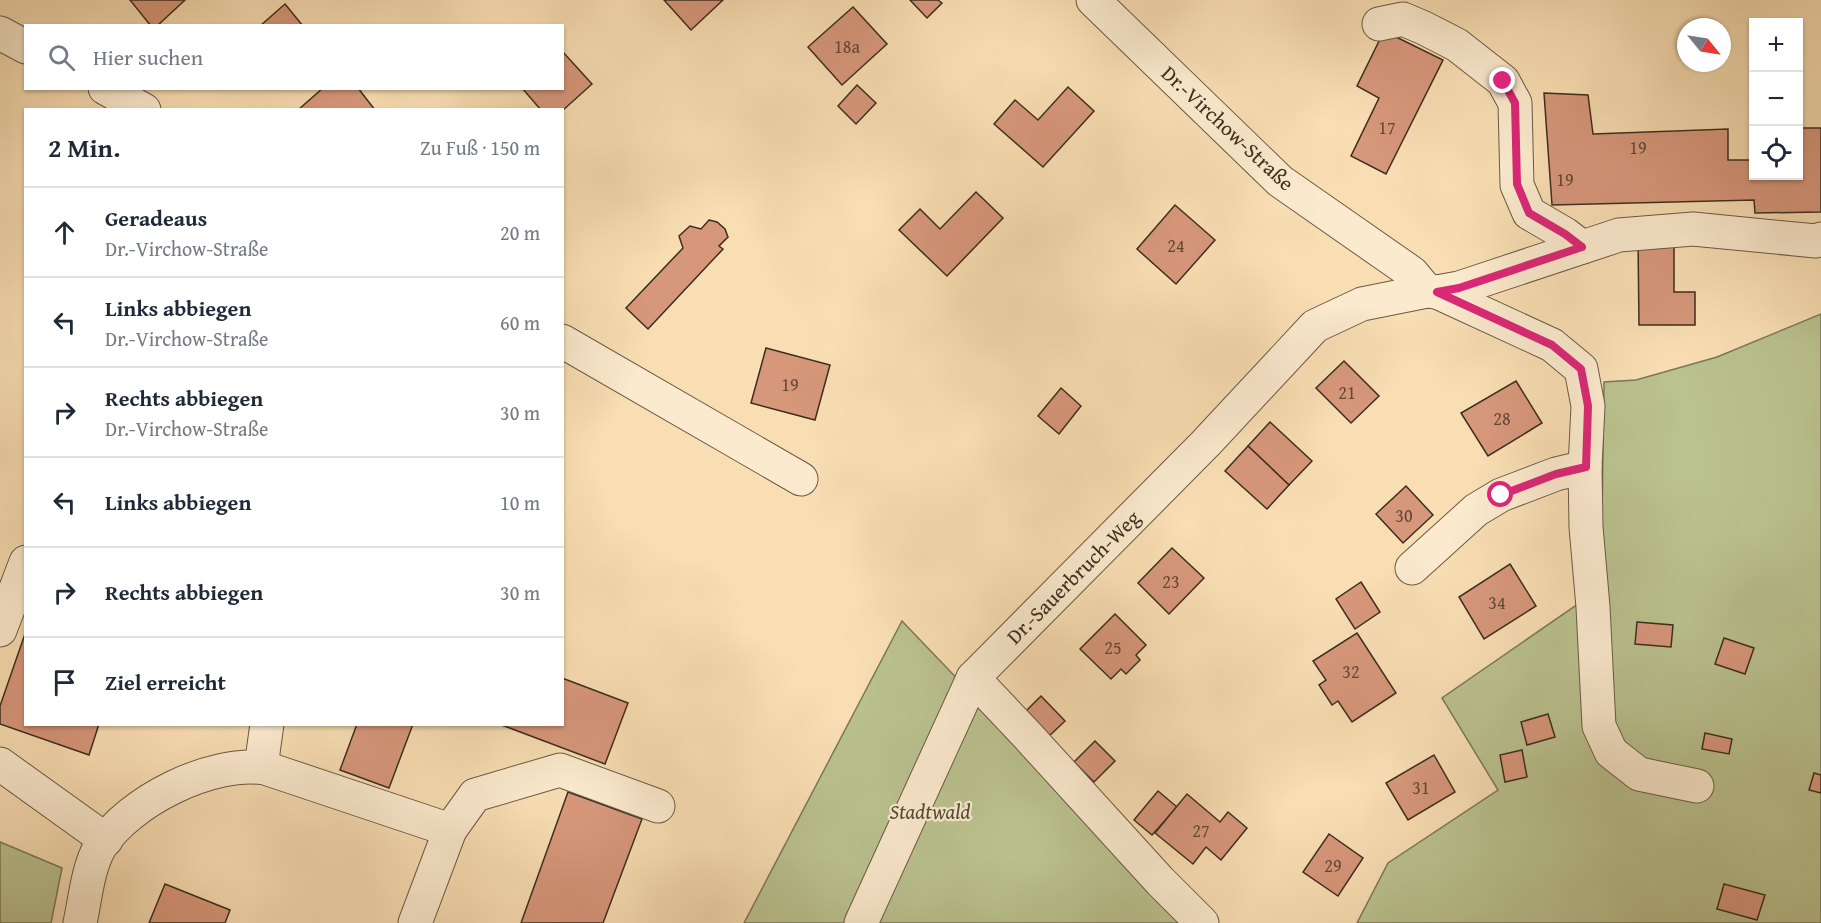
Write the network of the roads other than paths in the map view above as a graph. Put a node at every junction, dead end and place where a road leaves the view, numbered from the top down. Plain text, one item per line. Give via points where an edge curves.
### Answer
1 (1093, 0) edge
2 (1379, 24) dead end
3 (0, 33) edge
4 (24, 46) edge
5 (109, 90) edge
6 (140, 108) edge
7 (1821, 239) edge
8 (1582, 247) junction
9 (1432, 292) junction
10 (564, 342) edge
11 (1586, 467) junction
12 (801, 479) dead end
13 (24, 567) edge
14 (1412, 568) dead end
15 (0, 630) edge
16 (973, 678) junction
17 (267, 726) edge
18 (0, 764) edge
19 (261, 767) junction
20 (1697, 786) dead end
21 (658, 806) dead end
22 (450, 830) junction
23 (106, 840) junction
24 (80, 923) edge
25 (415, 923) edge
26 (861, 923) edge
27 (1202, 923) edge

1 - 9 street, Dr.-Virchow-Straße via 1280,181 1412,273
2 - 8 street via 1403,19 1424,28 1457,45 1503,81 1515,103 1517,184 1529,213
3 - 4 street
5 - 6 street
7 - 8 street via 1693,229 1619,235
8 - 9 street via 1459,288
9 - 11 street, Dr.-Virchow-Straße via 1552,345 1581,369 1588,406
9 - 16 street, Dr.-Sauerbruch-Weg via 1362,304 1315,326 1206,443
10 - 12 street
11 - 14 street via 1501,495 1476,510
11 - 20 street, Dr.-Virchow-Straße via 1586,527 1599,726 1611,752 1639,774
13 - 15 street
16 - 26 street
16 - 27 street
17 - 19 street
18 - 23 street
19 - 22 street
19 - 23 street via 215,772 172,789 124,819
21 - 22 street via 560,770 476,795
22 - 25 street
23 - 24 street via 93,861

